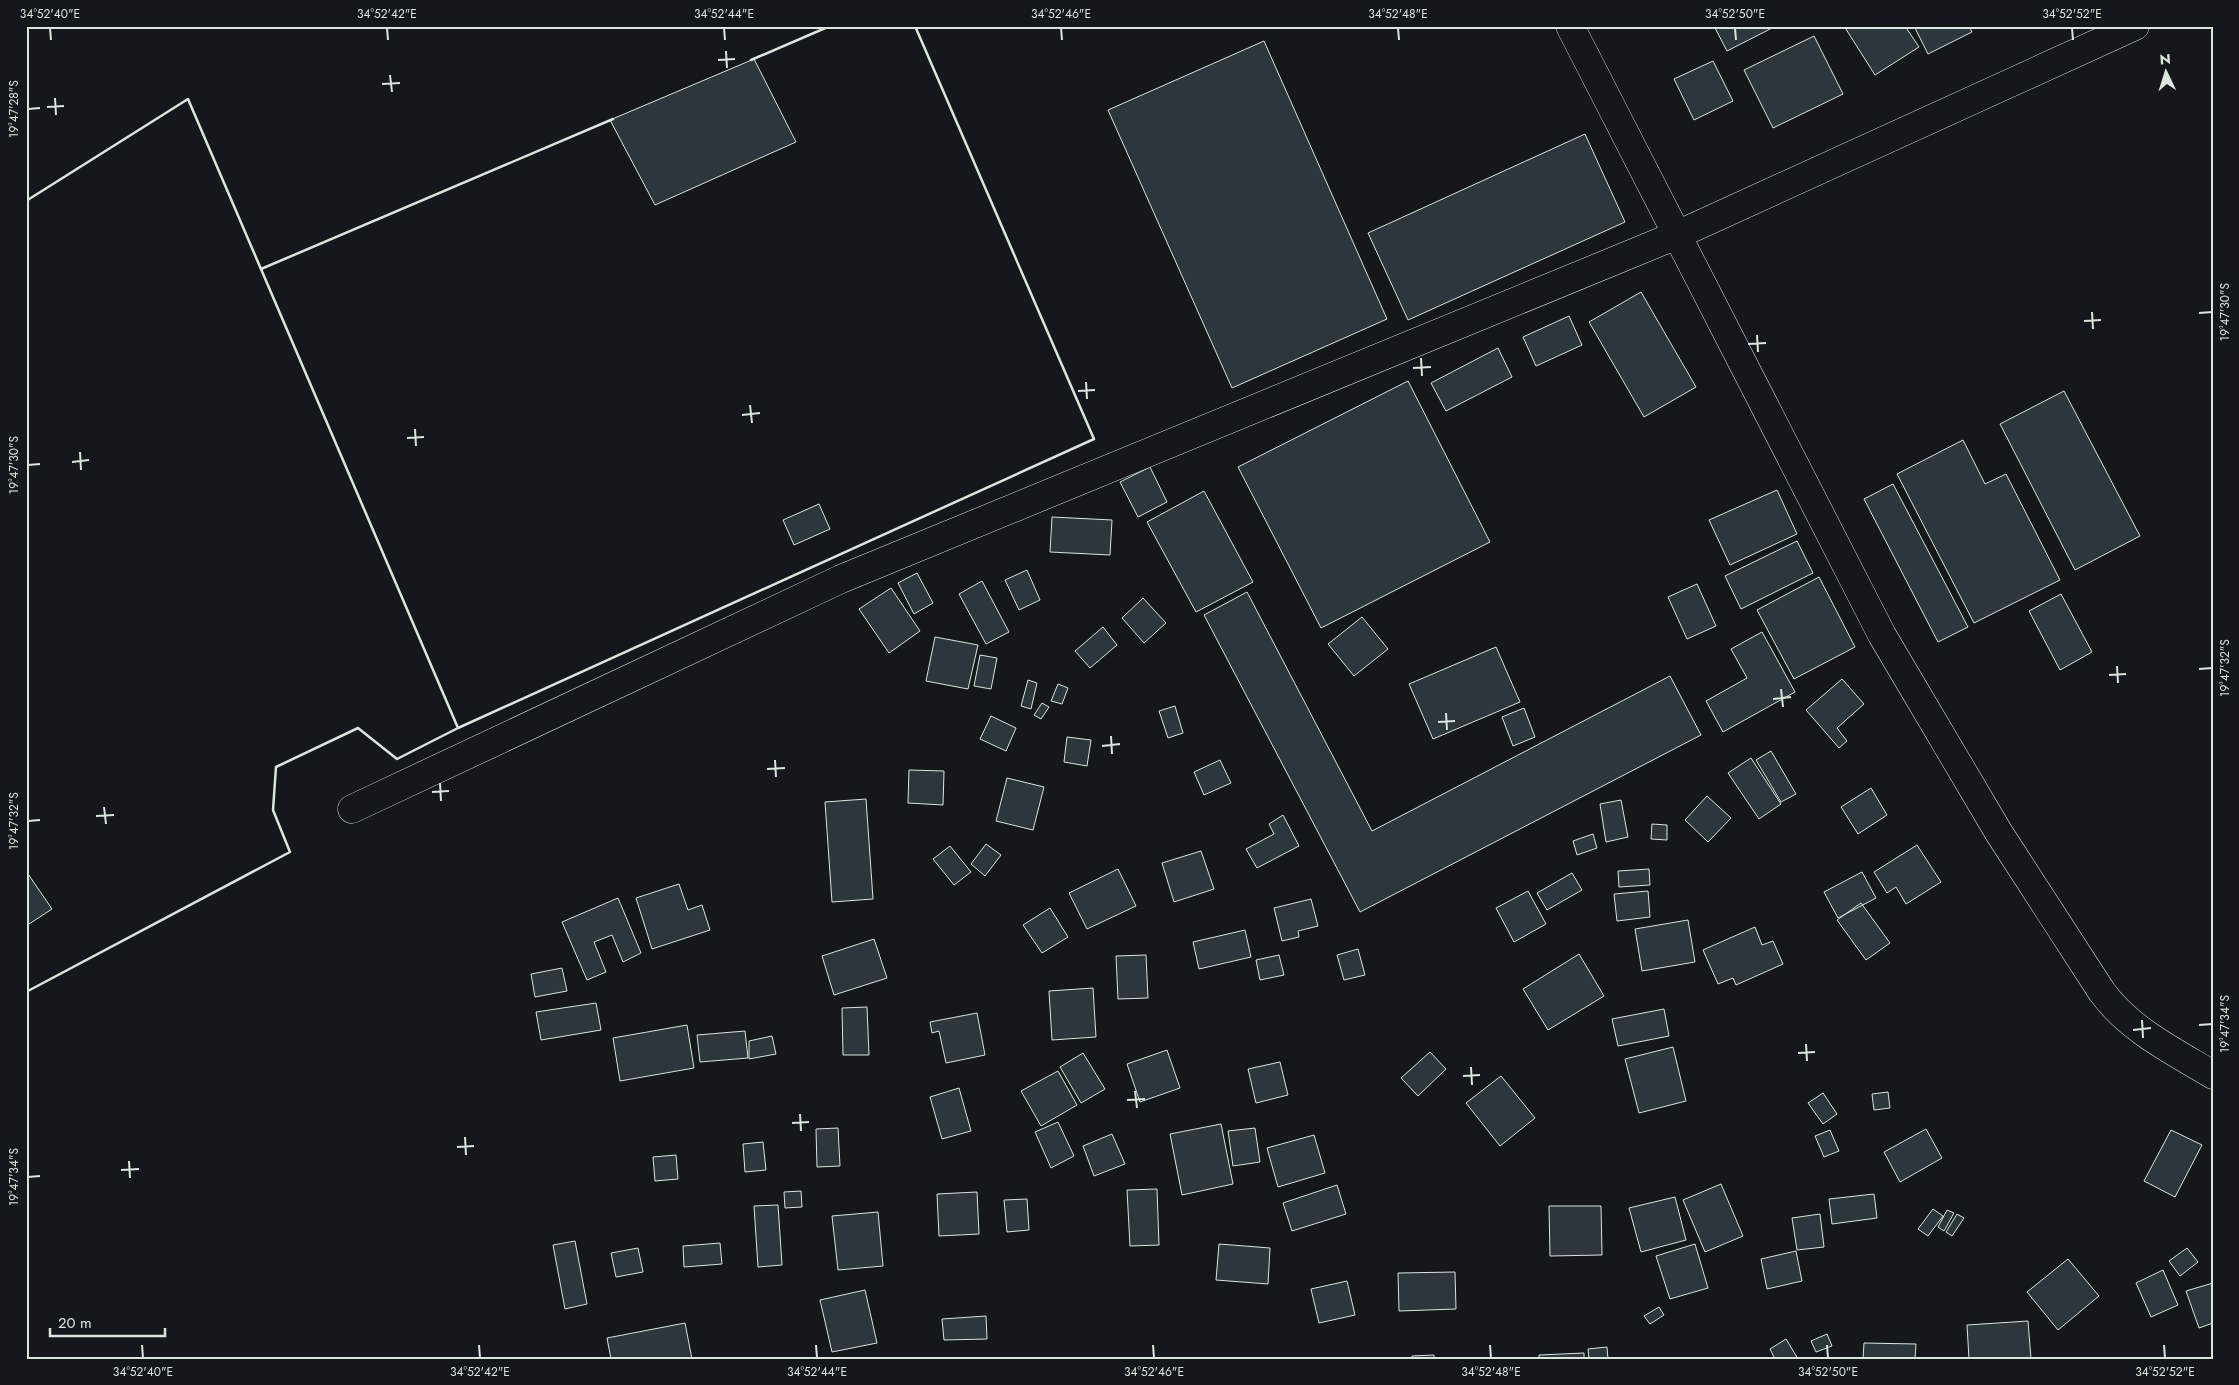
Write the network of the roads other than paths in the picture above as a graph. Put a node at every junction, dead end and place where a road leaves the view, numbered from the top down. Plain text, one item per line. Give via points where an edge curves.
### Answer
1 (1570, 26) edge
2 (2135, 26) edge
3 (1677, 236) junction
4 (352, 810) dead end
5 (2213, 1074) edge

1 - 3 street
2 - 3 street
3 - 4 street via 841,578
3 - 5 street via 1882,635 1999,833 2118,1013 2152,1039

